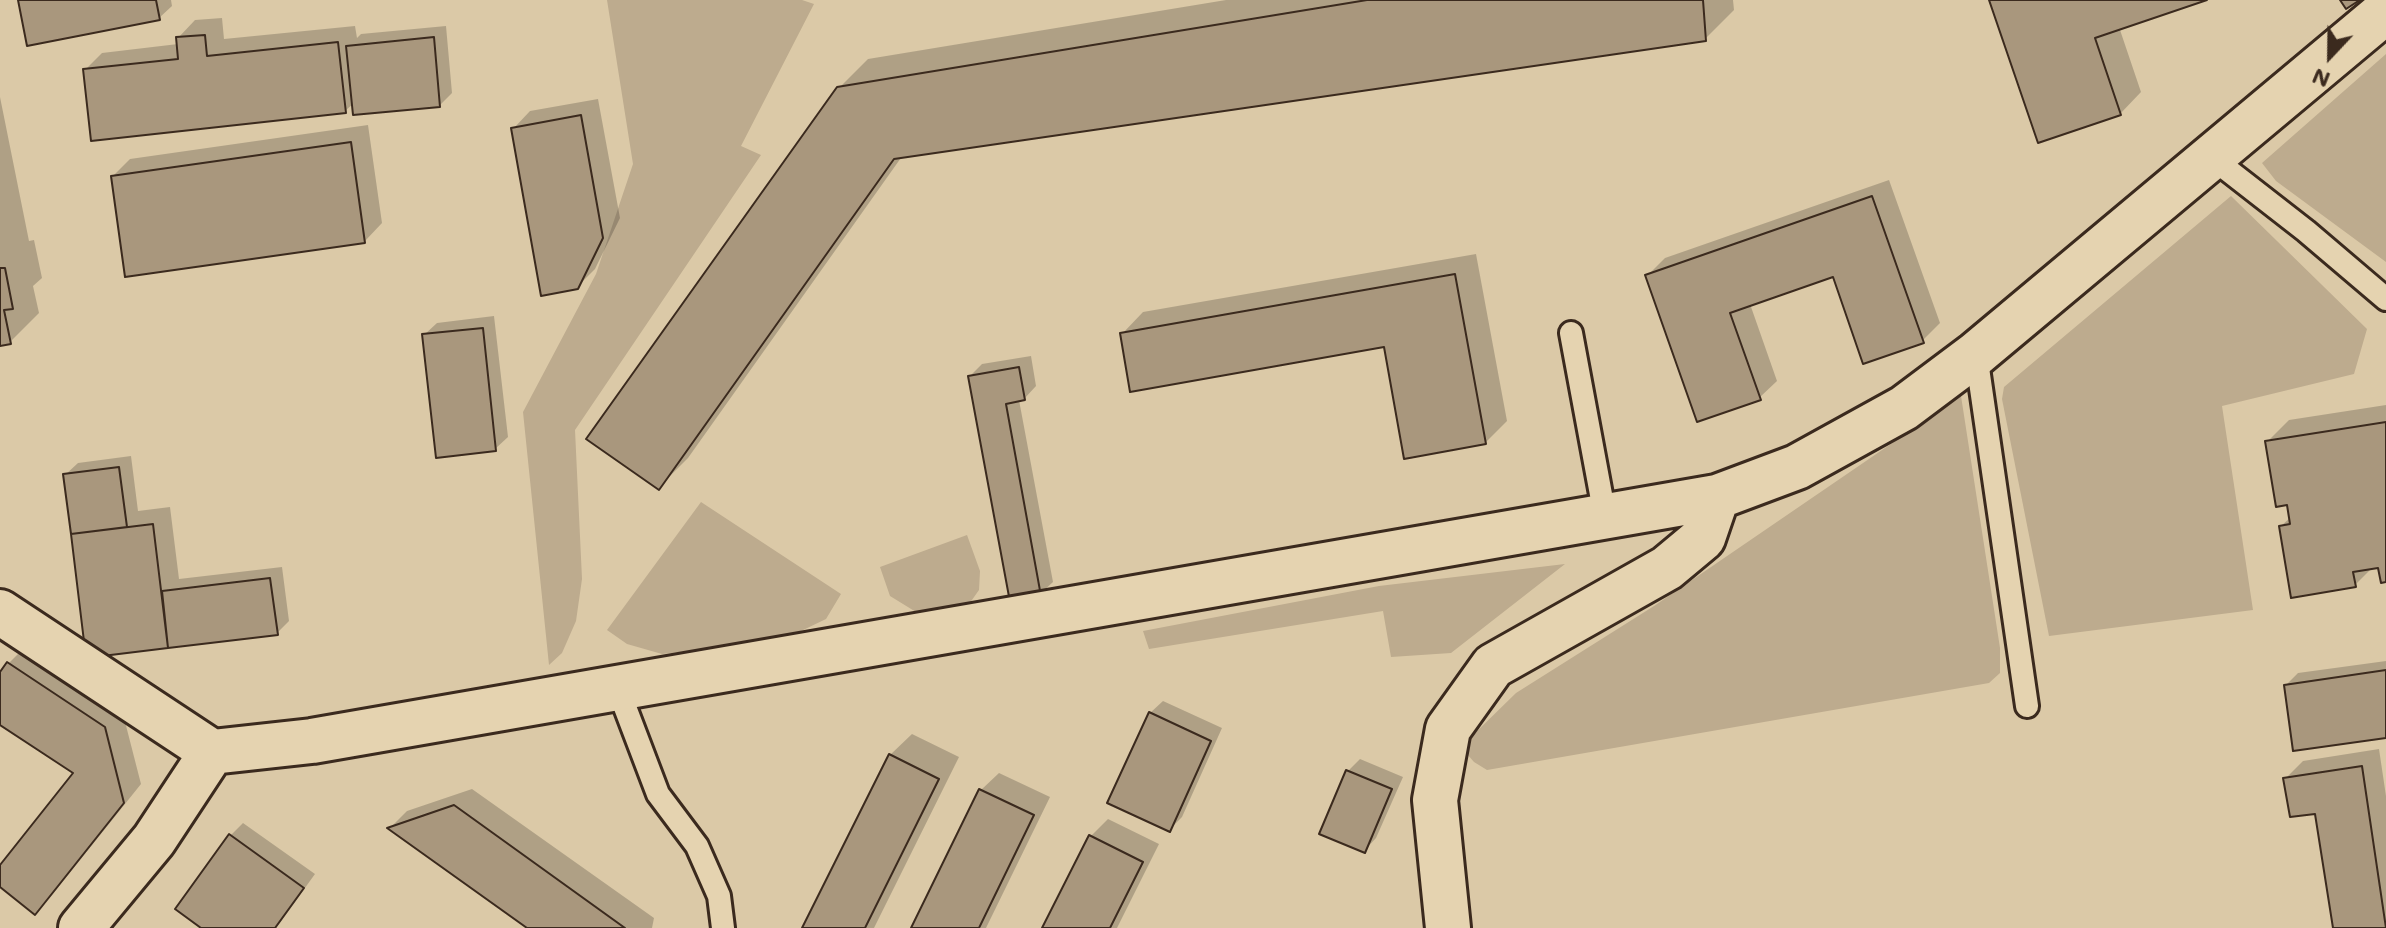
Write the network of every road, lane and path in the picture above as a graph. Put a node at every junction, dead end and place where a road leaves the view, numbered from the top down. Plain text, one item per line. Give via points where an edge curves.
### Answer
1 (2386, 11) edge
2 (2211, 157) junction
3 (2386, 299) edge
4 (1571, 333) dead end
5 (1976, 354) junction
6 (1717, 497) junction
7 (1605, 516) junction
8 (0, 612) edge
9 (617, 686) junction
10 (2027, 706) dead end
11 (212, 752) junction
12 (81, 928) edge
13 (723, 928) edge
14 (1448, 928) edge

1 - 2 street
2 - 3 lane
2 - 5 street
4 - 7 lane
5 - 6 street via 1904,408 1797,467
5 - 10 lane
6 - 7 street
6 - 14 street via 1703,538 1667,568 1493,666 1448,729 1435,800
7 - 9 street
8 - 11 street
9 - 11 street via 312,741
9 - 13 lane via 658,794 697,846 719,896
11 - 12 street via 154,840

